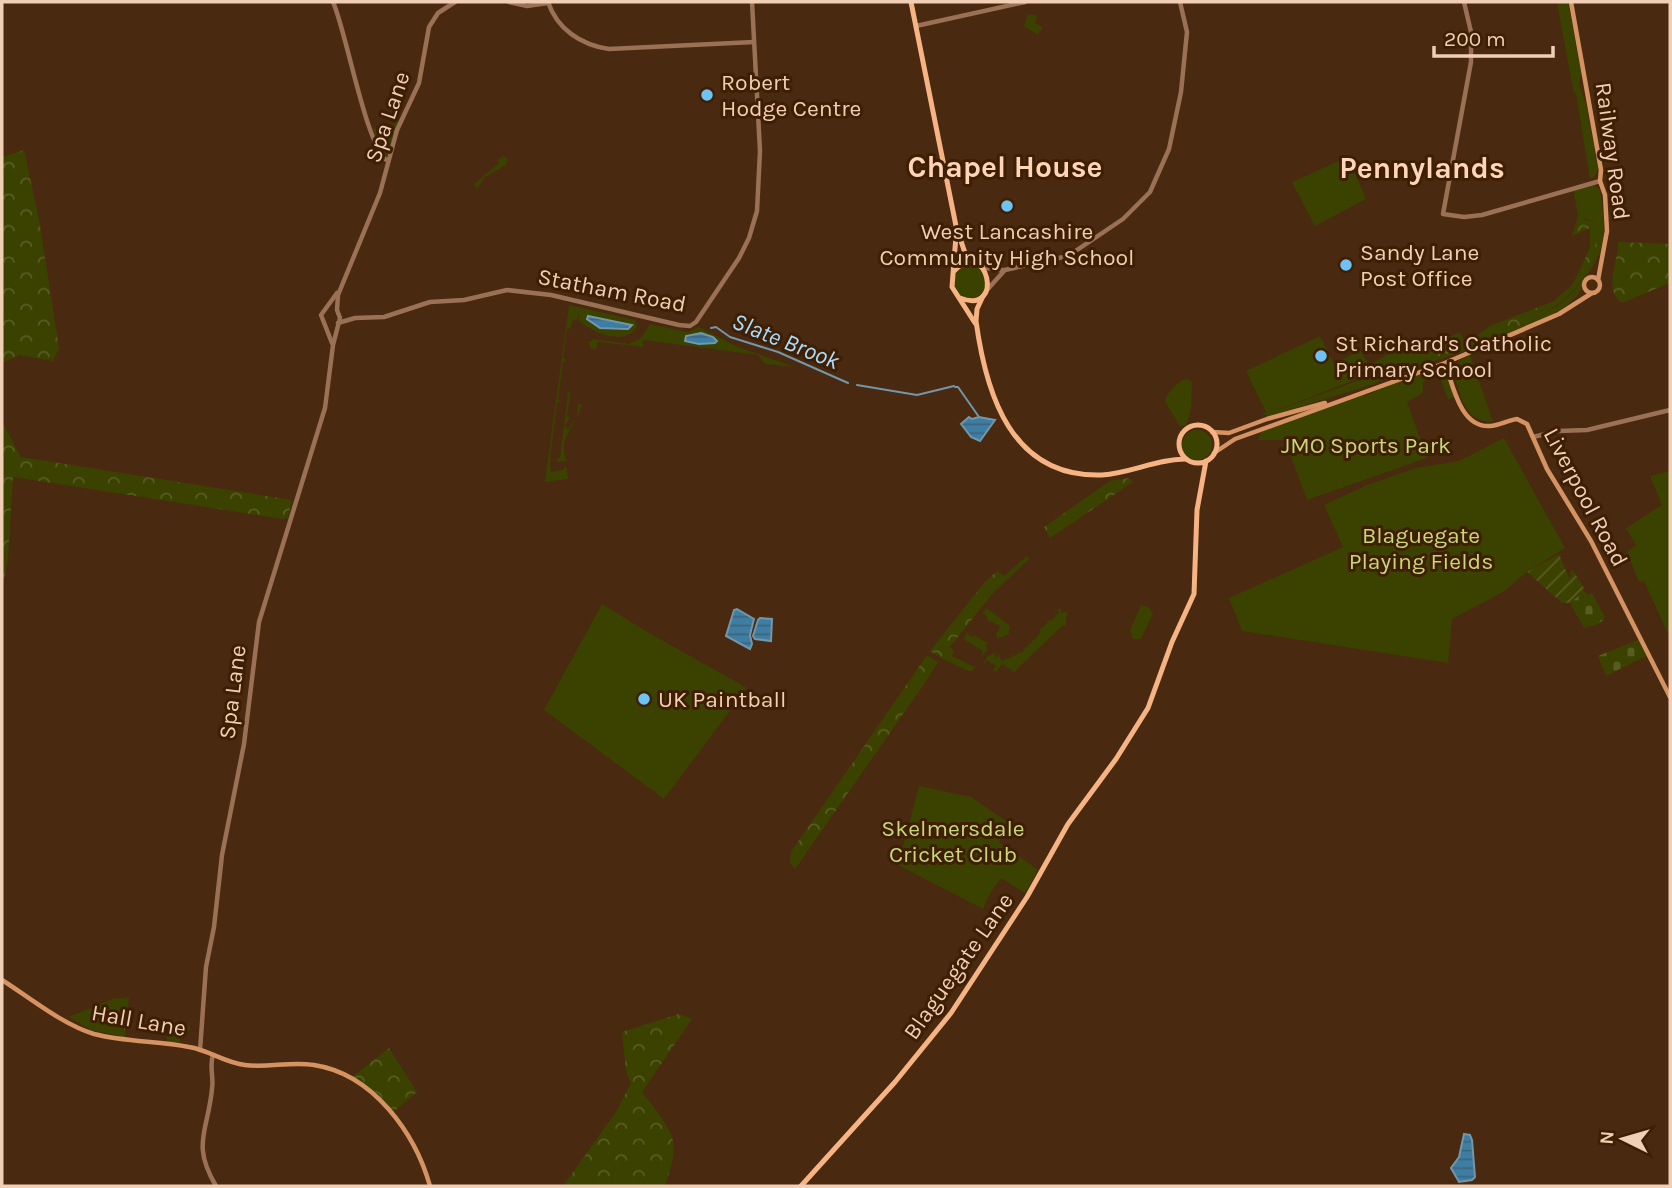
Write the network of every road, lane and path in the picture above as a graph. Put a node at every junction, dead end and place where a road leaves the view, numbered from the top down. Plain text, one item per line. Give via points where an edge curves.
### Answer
1 (333, 2) edge
2 (455, 2) edge
3 (509, 2) edge
4 (548, 2) edge
5 (752, 2) edge
6 (911, 2) edge
7 (1025, 2) edge
8 (1180, 2) edge
9 (1464, 2) edge
10 (1571, 2) edge
11 (916, 26) junction
12 (754, 42) junction
13 (388, 162) junction
14 (1600, 181) junction
15 (956, 226) junction
16 (976, 264) junction
17 (1601, 264) junction
18 (1005, 270) junction
19 (953, 274) junction
20 (1590, 278) junction
21 (1598, 280) junction
22 (1585, 286) junction
23 (340, 289) junction
24 (1592, 293) junction
25 (985, 294) junction
26 (957, 296) junction
27 (1578, 299) junction
28 (325, 310) junction
29 (337, 310) junction
30 (355, 318) junction
31 (337, 323) junction
32 (324, 324) junction
33 (976, 325) junction
34 (333, 345) junction
35 (1445, 363) junction
36 (1343, 399) junction
37 (1670, 410) edge
38 (1242, 428) junction
39 (1212, 432) junction
40 (1251, 433) junction
41 (1533, 437) junction
42 (1179, 447) junction
43 (1214, 453) junction
44 (1166, 459) junction
45 (1186, 459) junction
46 (1206, 461) junction
47 (1195, 463) junction
48 (1201, 478) junction
49 (1670, 698) edge
50 (2, 980) edge
51 (200, 1050) junction
52 (213, 1055) junction
53 (216, 1186) edge
54 (430, 1186) edge
55 (801, 1186) edge

1 - 13 street via 368,121 380,154
2 - 13 street, Spa Lane via 438,13 429,27 419,83
3 - 4 street via 527,6
4 - 12 street via 557,21 593,47
5 - 12 street, Statham Road
6 - 11 main road
7 - 11 street
8 - 18 street via 1186,32 1181,92 1169,149 1150,192 1123,219 1074,253
9 - 14 street via 1471,62 1443,214 1476,216
10 - 14 main road, Railway Road
11 - 15 main road
12 - 30 street, Statham Road via 760,151 757,211 739,258 693,324 679,325 551,295 507,290 430,302 384,317
13 - 23 street, Spa Lane
14 - 17 main road, Railway Road via 1607,221
15 - 16 main road via 965,253
15 - 19 main road
16 - 18 street
16 - 19 main road via 959,266
16 - 25 main road via 989,279
17 - 20 main road, Railway Road
17 - 21 main road, Railway Road
18 - 25 street
19 - 26 main road via 951,287
20 - 21 main road
20 - 22 main road
21 - 24 main road via 1600,287
22 - 24 main road
22 - 27 main road
23 - 28 street, Spa Lane
23 - 29 street, Spa Lane
24 - 27 main road
25 - 26 main road via 973,300
25 - 33 main road via 977,309
26 - 33 main road
27 - 35 main road via 1559,314
28 - 29 street
28 - 32 street via 321,315
29 - 30 street, Statham Road
29 - 31 street
30 - 31 street, Statham Road
31 - 32 street
31 - 34 street, Spa Lane
32 - 34 street
33 - 44 main road via 997,408 1008,428 1032,453 1058,467 1093,475
34 - 51 street, Spa Lane via 322,419 259,622 244,744 204,975
35 - 36 main road
35 - 41 main road, Liverpool Road via 1469,418 1488,426 1521,419
36 - 38 main road
36 - 40 main road
37 - 41 street via 1587,430
38 - 39 main road
38 - 40 main road
39 - 42 main road via 1204,426 1189,427 1181,434
39 - 43 main road
40 - 43 main road
41 - 49 main road, Liverpool Road
42 - 44 main road
42 - 45 main road
43 - 46 main road
44 - 45 main road
45 - 47 main road
46 - 47 main road
46 - 48 main road, Blaguegate Lane
47 - 48 main road
48 - 55 main road, Blaguegate Lane via 1195,586 1148,708 1068,824 1027,897 951,1013
50 - 51 main road, Hall Lane via 92,1033
51 - 52 main road, Hall Lane
52 - 53 street via 201,1148
52 - 54 main road, Hall Lane via 245,1065 315,1065 350,1077 384,1104 398,1123 420,1158

